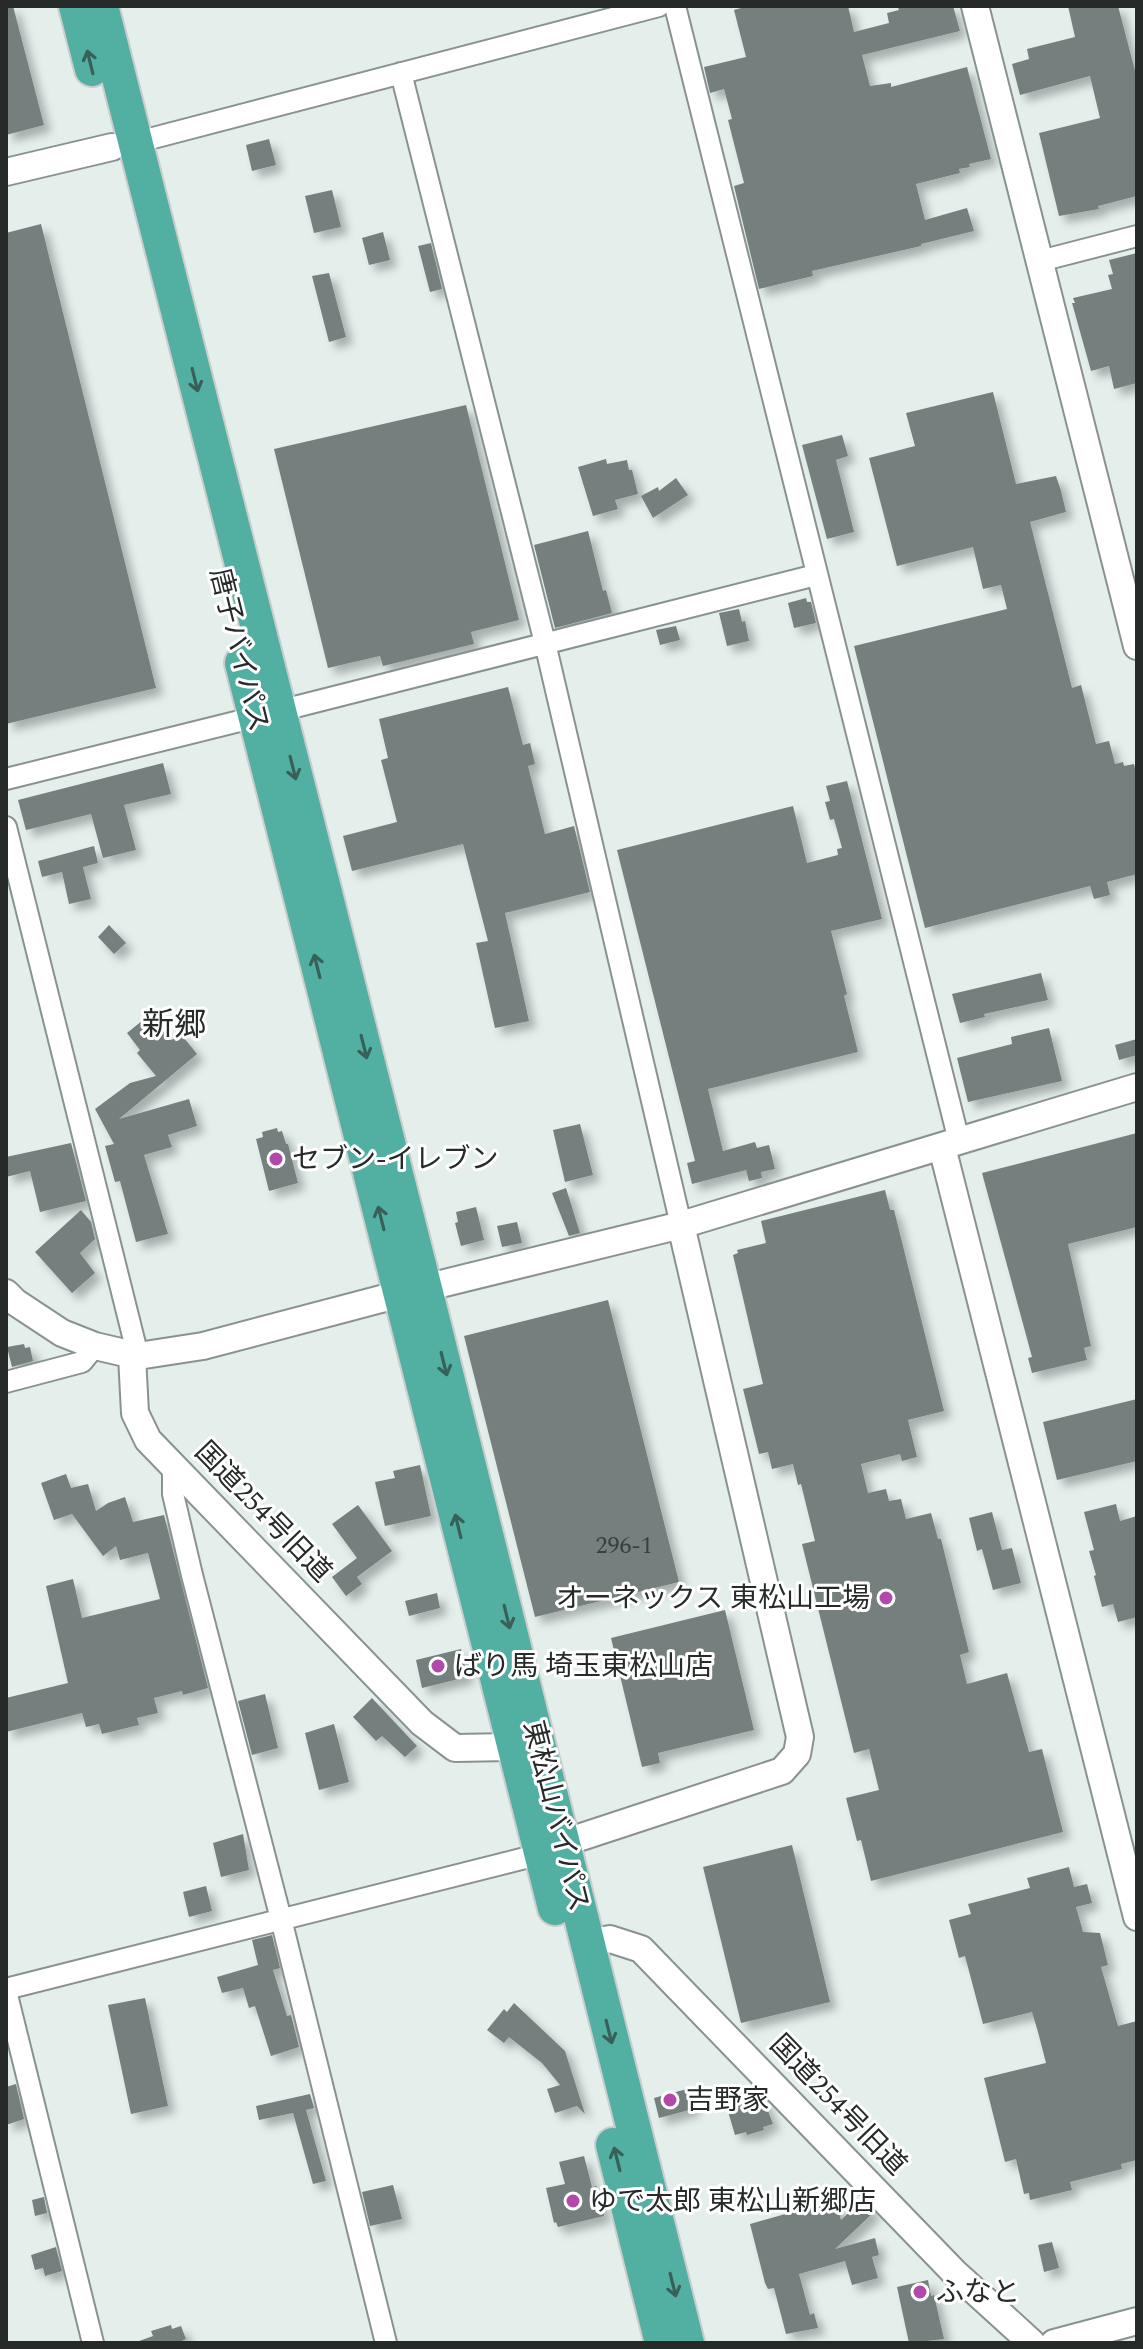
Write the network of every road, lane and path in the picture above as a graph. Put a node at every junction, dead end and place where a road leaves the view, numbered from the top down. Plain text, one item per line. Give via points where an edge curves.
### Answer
1 (76, 6) edge
2 (101, 6) edge
3 (659, 6) edge
4 (675, 6) edge
5 (975, 6) edge
6 (401, 73) junction
7 (123, 145) junction
8 (6, 172) edge
9 (1137, 236) edge
10 (1040, 261) junction
11 (816, 575) junction
12 (545, 643) junction
13 (1137, 646) edge
14 (267, 714) junction
15 (6, 779) edge
16 (6, 827) edge
17 (1137, 1087) edge
18 (950, 1144) junction
19 (681, 1225) junction
20 (413, 1291) junction
21 (9, 1300) edge
22 (95, 1346) junction
23 (135, 1356) junction
24 (6, 1382) edge
25 (173, 1464) junction
26 (513, 1747) junction
27 (552, 1848) junction
28 (1137, 1917) edge
29 (281, 1919) junction
30 (587, 1943) junction
31 (6, 1990) edge
32 (1137, 2321) edge
33 (93, 2343) edge
34 (386, 2343) edge
35 (662, 2343) edge
36 (687, 2343) edge
37 (1032, 2343) edge
38 (1054, 2343) edge

7 -> 1 highway, 唐子バイパス
2 - 7 highway, 唐子バイパス
3 - 6 street
4 - 11 street
5 - 10 street
6 - 7 street
6 - 12 street
7 - 8 street
7 - 14 highway, 唐子バイパス
9 - 10 street
10 - 13 street
11 - 12 street
11 - 18 street
12 - 14 street
12 - 19 street
14 - 15 street
14 - 20 highway, 唐子バイパス
16 - 23 street
17 - 18 street
18 - 19 street
18 - 28 street
19 - 20 street
19 - 27 street via 800,1737 797,1754 782,1771
20 - 23 street via 203,1346
26 -> 20 highway, 東松山バイパス
20 -> 27 highway, 東松山バイパス
21 - 22 street via 62,1333
22 - 23 street
22 - 24 street via 82,1362
23 - 25 street, 国道254号旧道 via 132,1392 140,1428
25 - 26 street, 国道254号旧道 via 422,1723 455,1748
25 - 29 street via 173,1494 192,1575
26 - 27 highway, 東松山バイパス
27 - 29 street
27 - 30 highway, 東松山バイパス
35 -> 27 highway, 東松山バイパス
29 - 31 street
29 - 34 street
30 -> 36 highway, 東松山バイパス
30 - 37 street, 国道254号旧道 via 610,1939 641,1949 954,2272
31 - 33 street
32 - 38 street

